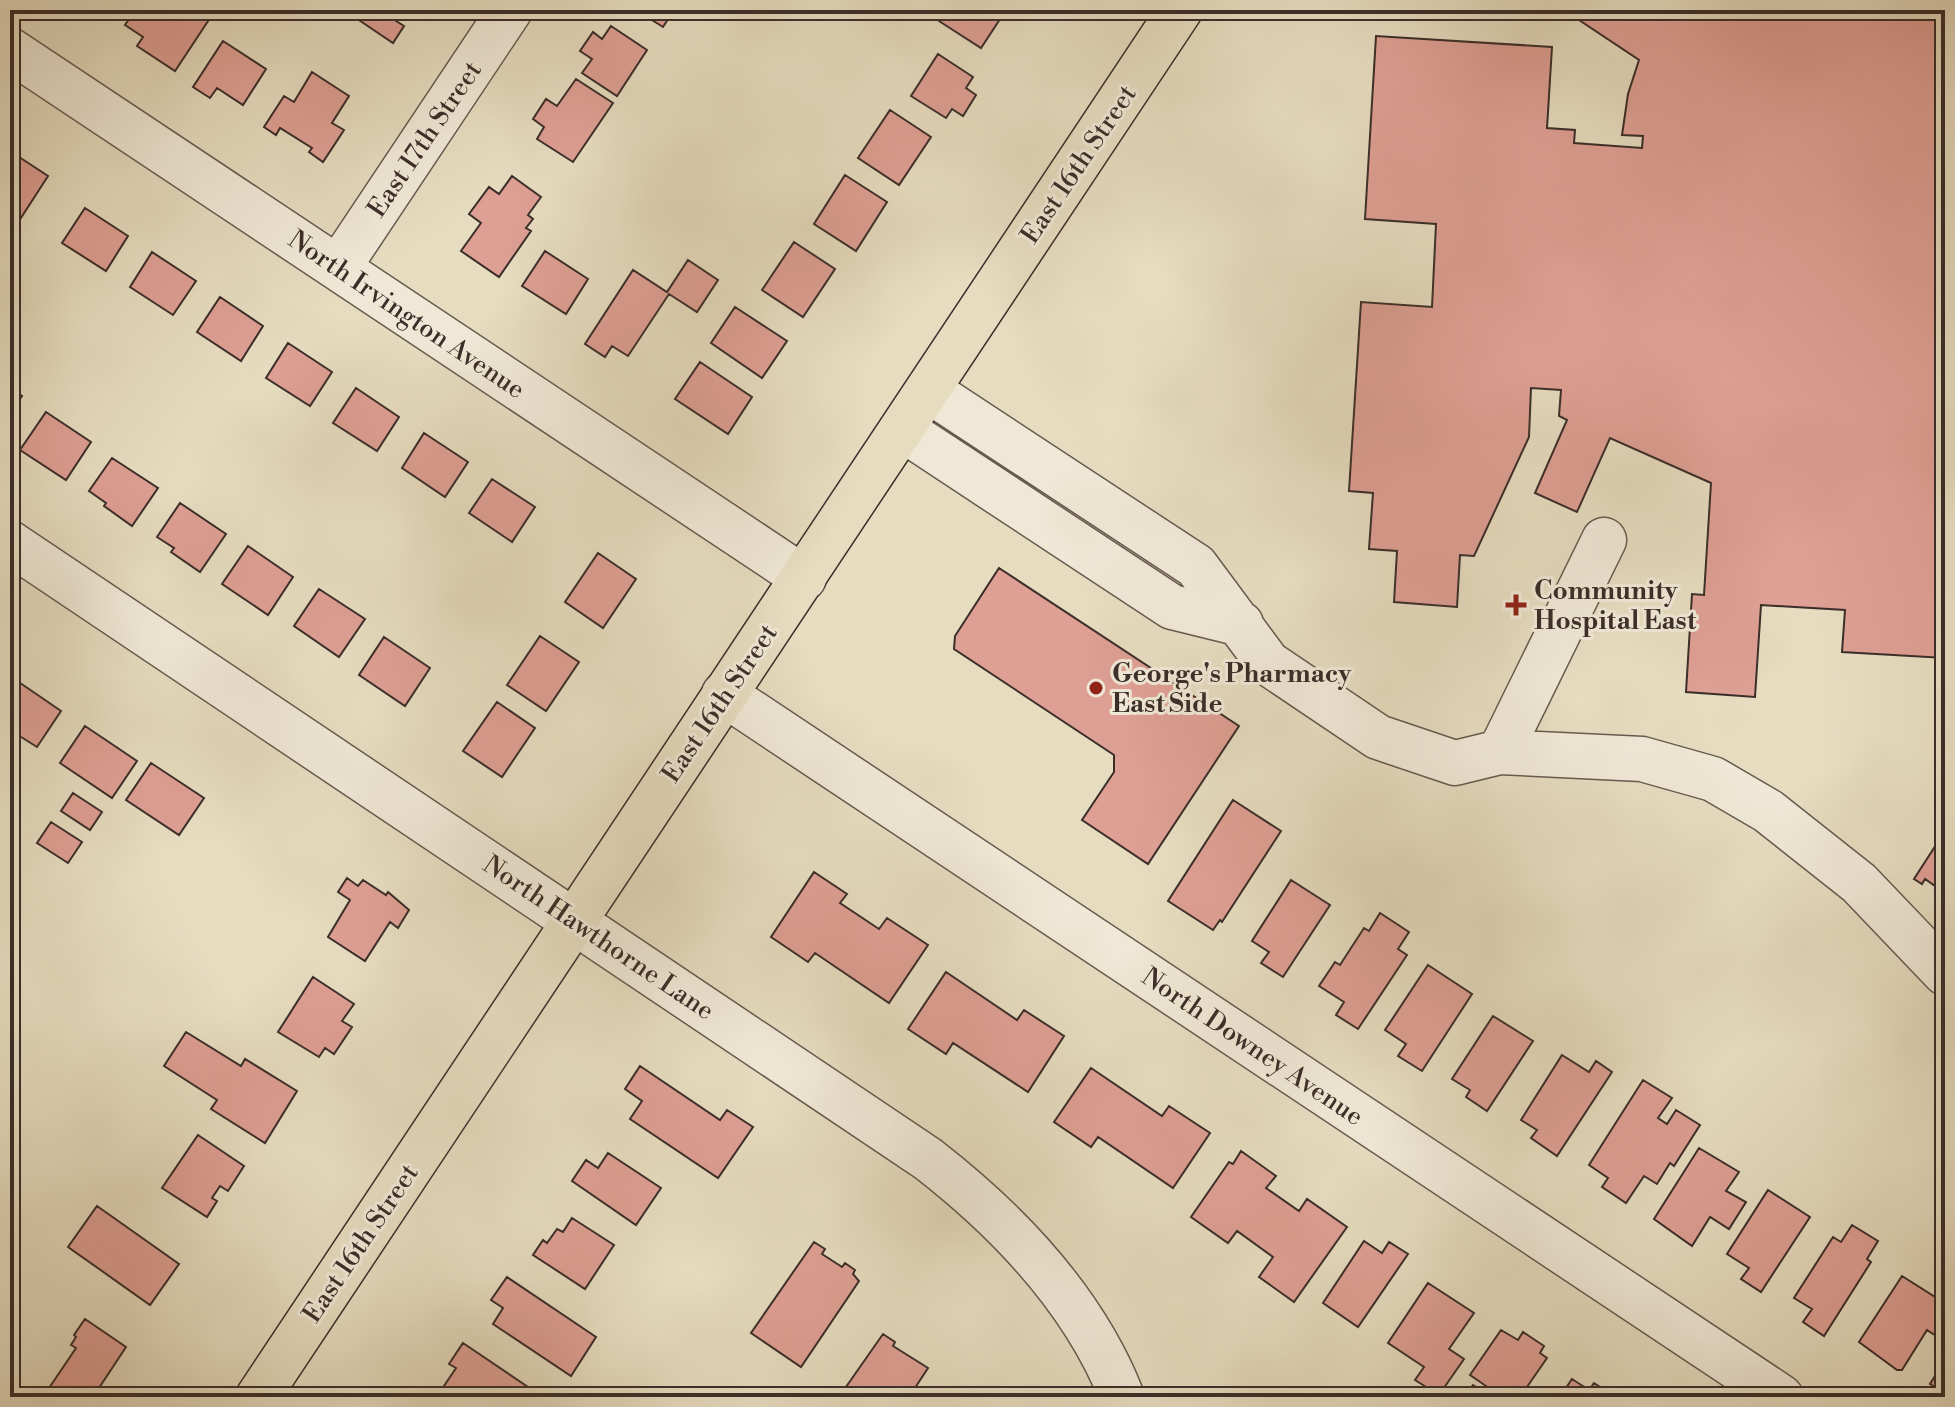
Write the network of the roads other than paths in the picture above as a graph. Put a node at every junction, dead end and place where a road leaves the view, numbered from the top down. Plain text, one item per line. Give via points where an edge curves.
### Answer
1 (510, 10) edge
2 (1180, 10) edge
3 (10, 50) edge
4 (338, 268) junction
5 (928, 390) junction
6 (902, 429) junction
7 (1604, 540) dead end
8 (10, 543) edge
9 (804, 578) junction
10 (1241, 624) junction
11 (724, 694) junction
12 (1500, 752) junction
13 (574, 921) junction
14 (1945, 973) edge
15 (258, 1397) edge
16 (1122, 1397) edge
17 (1781, 1397) edge

1 - 4 street, East 17th Street
2 - 5 main road, East 16th Street
3 - 4 street, North Irvington Avenue
4 - 9 street, North Irvington Avenue
5 - 6 main road, East 16th Street
5 - 10 street via 1196,566
6 - 9 main road, East 16th Street
6 - 10 street via 1172,607
7 - 12 street
8 - 13 street, North Hawthorne Lane
9 - 11 main road, East 16th Street
10 - 12 street via 1268,663 1378,737 1455,763
11 - 13 main road, East 16th Street
11 - 17 street, North Downey Avenue
12 - 14 street via 1642,759 1713,779 1768,811 1859,883
13 - 15 main road, East 16th Street
13 - 16 street, North Hawthorne Lane via 955,1180 1015,1235 1058,1286

